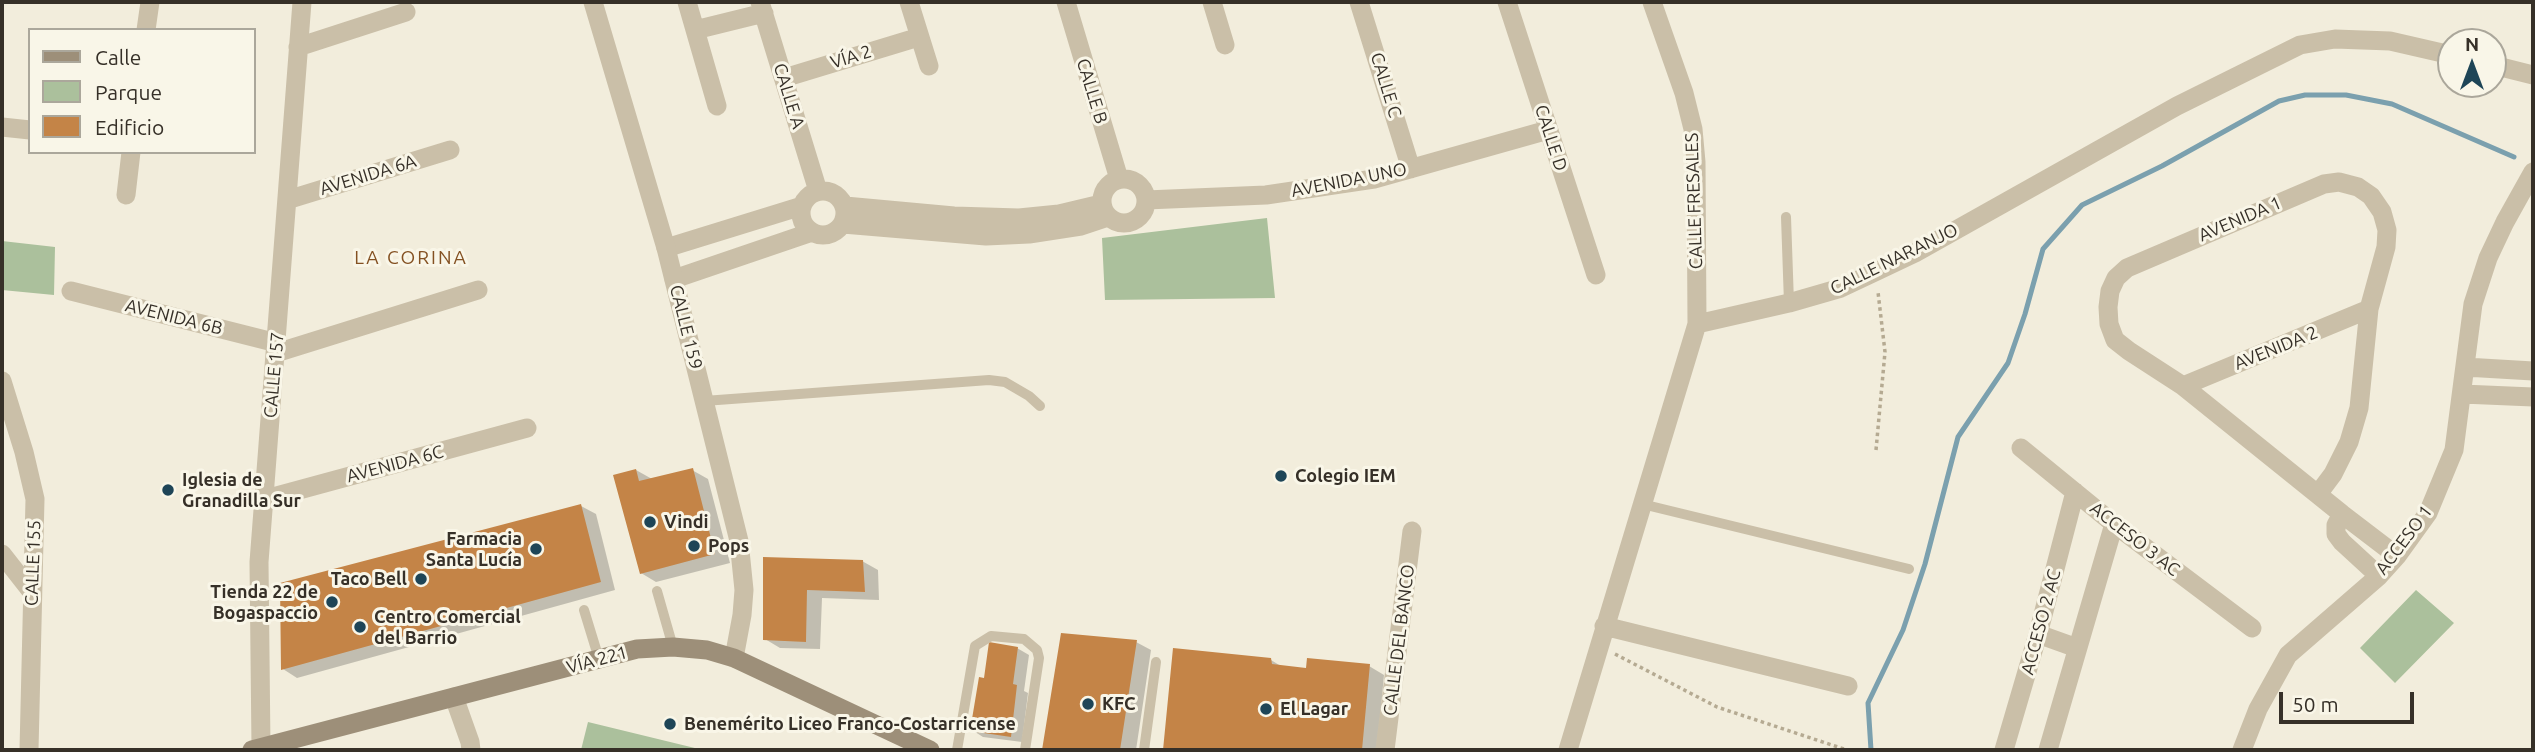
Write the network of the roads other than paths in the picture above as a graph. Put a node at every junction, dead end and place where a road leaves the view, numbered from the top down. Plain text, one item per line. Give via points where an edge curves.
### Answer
1 (150, 2) edge
2 (302, 2) edge
3 (593, 2) edge
4 (687, 2) edge
5 (909, 2) edge
6 (1066, 2) edge
7 (1212, 2) edge
8 (1359, 2) edge
9 (1507, 2) edge
10 (1651, 2) edge
11 (762, 7) edge
12 (406, 12) dead end
13 (146, 28) edge
14 (695, 30) junction
15 (919, 37) junction
16 (1225, 45) dead end
17 (298, 47) junction
18 (2437, 52) edge
19 (929, 66) dead end
20 (2507, 68) edge
21 (2533, 75) edge
22 (783, 78) junction
23 (717, 106) dead end
24 (2, 127) edge
25 (1548, 130) junction
26 (28, 131) edge
27 (450, 150) dead end
28 (131, 154) edge
29 (1411, 169) junction
30 (2533, 172) edge
31 (1119, 179) junction
32 (818, 191) junction
33 (126, 195) dead end
34 (287, 200) junction
35 (1146, 200) junction
36 (802, 206) junction
37 (1104, 211) junction
38 (844, 215) junction
39 (1786, 217) dead end
40 (812, 232) junction
41 (666, 248) junction
42 (1596, 275) dead end
43 (674, 279) junction
44 (478, 290) dead end
45 (71, 291) dead end
46 (1789, 303) junction
47 (2369, 309) junction
48 (1697, 324) junction
49 (277, 348) junction
50 (2465, 367) junction
51 (2533, 372) edge
52 (2, 381) edge
53 (2183, 386) junction
54 (2462, 394) junction
55 (2533, 397) edge
56 (704, 401) junction
57 (1040, 406) dead end
58 (527, 428) dead end
59 (2021, 448) dead end
60 (2075, 492) junction
61 (2318, 494) junction
62 (262, 500) junction
63 (1641, 504) junction
64 (2342, 514) junction
65 (2114, 524) junction
66 (1412, 531) dead end
67 (2, 554) edge
68 (2397, 556) junction
69 (1909, 569) dead end
70 (2379, 576) junction
71 (31, 591) junction
72 (657, 592) dead end
73 (584, 610) dead end
74 (2252, 628) dead end
75 (2038, 634) junction
76 (1601, 635) junction
77 (673, 647) junction
78 (2077, 648) junction
79 (734, 658) junction
80 (599, 659) junction
81 (1156, 662) dead end
82 (1848, 686) dead end
83 (454, 696) junction
84 (256, 749) edge
85 (29, 750) edge
86 (471, 750) edge
87 (930, 750) edge
88 (957, 750) edge
89 (1025, 750) edge
90 (1144, 750) edge
91 (1385, 750) edge
92 (1567, 750) edge
93 (2004, 750) edge
94 (2048, 750) edge
95 (2242, 750) edge

1 - 13 street
2 - 17 street, CALLE 157
3 - 41 street, CALLE 159
4 - 14 street
5 - 15 street
6 - 31 street, CALLE B
7 - 16 street
8 - 29 street, CALLE C
9 - 25 street, CALLE D
10 - 48 street, CALLE FRESALES via 1693,129
11 - 14 street
11 - 22 street, CALLE A
12 - 17 street
14 - 23 street
15 - 19 street
15 - 22 street, VÍA 2
17 - 34 street, CALLE 157
18 - 46 street, CALLE NARANJO via 2390,41 2334,39 2300,45 2177,106 1915,253 1841,288
20 - 21 street
22 - 32 street, CALLE A
24 - 26 street
25 - 29 street, AVENIDA UNO
25 - 42 street, CALLE D
27 - 34 street, AVENIDA 6A
28 - 33 street
29 - 35 street, AVENIDA UNO via 1266,195
30 - 50 street, ACCESO 1 via 2488,258 2473,304
31 - 35 street via 1139,185
31 - 37 street via 1108,184 1102,194
32 - 36 street
32 - 38 street via 839,196
34 - 49 street, CALLE 157
35 - 37 street via 1143,213 1129,223 1120,224
36 - 40 street via 804,226
36 - 41 street
37 - 38 street via 1081,226 986,236
38 - 40 street via 829,235
39 - 46 lane
40 - 43 street
41 - 43 street, CALLE 159
43 - 56 street, CALLE 159
44 - 49 street
45 - 49 street, AVENIDA 6B
46 - 48 street, CALLE NARANJO
47 - 53 street, AVENIDA 2
47 - 53 street, AVENIDA 1 via 2386,247 2382,212 2358,187 2324,184 2127,268 2116,278 2108,307 2115,340
47 - 61 street, AVENIDA 1 via 2359,408 2349,442
48 - 63 street
49 - 62 street, CALLE 157
50 - 51 street
50 - 54 street, ACCESO 1
52 - 71 street, CALLE 155 via 35,499
53 - 61 street, AVENIDA 1
54 - 55 street
54 - 68 street, ACCESO 1 via 2454,450 2441,484 2428,513
56 - 57 lane via 989,380 1005,382
56 - 79 street, CALLE 159 via 743,569 742,615
58 - 62 street, AVENIDA 6C
59 - 60 street, ACCESO 3 AC
60 - 65 street, ACCESO 3 AC
60 - 75 street, ACCESO 2 AC
61 - 64 street, AVENIDA 1
62 - 84 street, CALLE 157
63 - 69 lane
63 - 76 street
64 - 68 street, AVENIDA 1
64 - 70 street via 2336,534
65 - 74 street, ACCESO 3 AC
65 - 78 street
66 - 91 street, CALLE DEL BANCO
67 - 71 street
68 - 70 street, ACCESO 1
70 - 95 street, ACCESO 1 via 2288,655
71 - 85 street, CALLE 155
72 - 77 lane
73 - 80 lane
75 - 78 street
75 - 93 street, ACCESO 2 AC
76 - 82 street
76 - 92 street
77 - 79 main road, VÍA 221
77 - 80 main road, VÍA 221 via 637,649
78 - 94 street
79 - 87 main road, VÍA 221
80 - 83 main road, VÍA 221
81 - 90 lane
83 - 84 main road, VÍA 221
83 - 86 street
88 - 89 lane via 975,646 991,636 1024,639 1037,650

